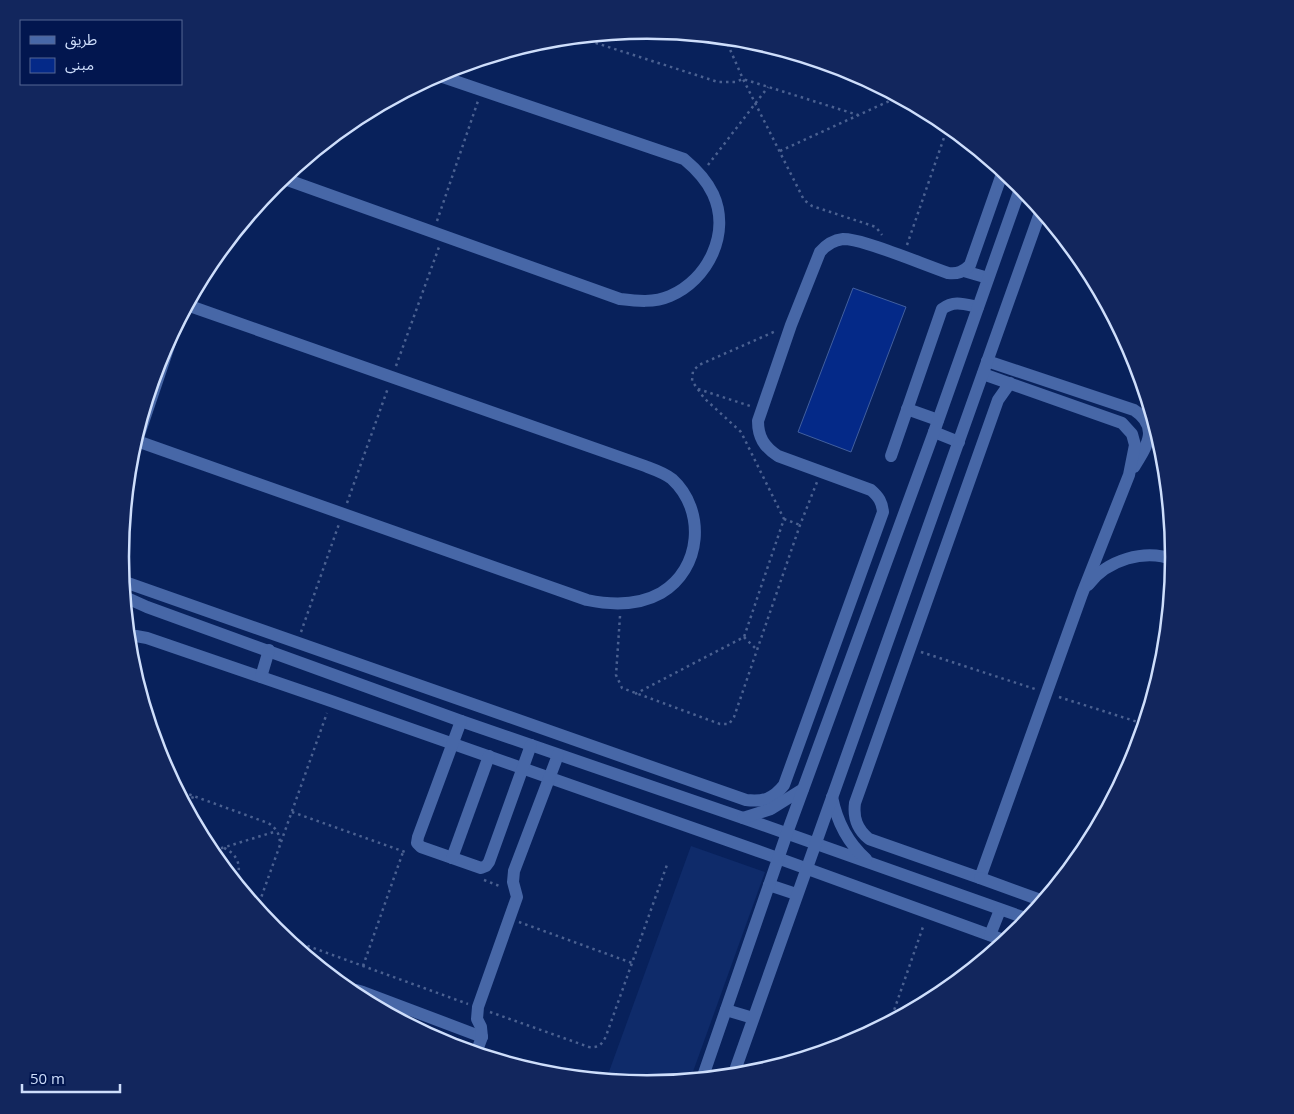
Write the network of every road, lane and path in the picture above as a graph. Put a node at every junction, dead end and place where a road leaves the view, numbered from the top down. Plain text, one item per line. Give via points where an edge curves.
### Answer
1 (592, 42) edge
2 (728, 45) edge
3 (448, 79) edge
4 (743, 79) junction
5 (768, 87) junction
6 (482, 90) junction
7 (890, 100) edge
8 (756, 103) junction
9 (858, 115) junction
10 (945, 133) edge
11 (780, 151) junction
12 (701, 174) junction
13 (1000, 178) edge
14 (291, 181) edge
15 (1018, 196) edge
16 (1039, 217) edge
17 (438, 234) junction
18 (898, 254) junction
19 (964, 271) junction
20 (988, 278) junction
21 (193, 307) edge
22 (978, 307) junction
23 (791, 325) junction
24 (987, 361) junction
25 (983, 374) junction
26 (392, 376) junction
27 (1010, 383) junction
28 (697, 389) junction
29 (907, 409) junction
30 (762, 410) junction
31 (936, 426) junction
32 (959, 442) junction
33 (142, 443) edge
34 (891, 456) dead end
35 (821, 471) junction
36 (1129, 475) junction
37 (343, 515) junction
38 (784, 519) junction
39 (800, 525) junction
40 (1165, 558) edge
41 (130, 584) edge
42 (1082, 594) junction
43 (131, 600) edge
44 (620, 604) junction
45 (135, 636) edge
46 (744, 637) junction
47 (297, 643) junction
48 (910, 648) junction
49 (269, 650) junction
50 (757, 650) junction
51 (261, 677) junction
52 (1046, 692) junction
53 (636, 694) junction
54 (331, 701) junction
55 (461, 721) junction
56 (1139, 722) edge
57 (453, 744) junction
58 (531, 745) junction
59 (558, 755) junction
60 (489, 756) junction
61 (523, 768) junction
62 (550, 777) junction
63 (804, 789) junction
64 (186, 793) edge
65 (193, 796) junction
66 (832, 797) junction
67 (191, 802) edge
68 (292, 812) junction
69 (742, 818) junction
70 (277, 831) junction
71 (787, 834) junction
72 (815, 844) junction
73 (280, 845) junction
74 (218, 848) edge
75 (222, 848) junction
76 (403, 851) junction
77 (412, 854) dead end
78 (452, 858) junction
79 (778, 858) junction
80 (668, 862) dead end
81 (870, 863) junction
82 (806, 869) junction
83 (237, 874) edge
84 (980, 878) junction
85 (481, 879) dead end
86 (769, 885) junction
87 (516, 892) junction
88 (796, 894) junction
89 (1037, 899) edge
90 (260, 902) edge
91 (1000, 910) junction
92 (928, 914) junction
93 (1020, 916) edge
94 (509, 918) junction
95 (990, 935) junction
96 (998, 938) edge
97 (302, 944) edge
98 (632, 964) junction
99 (363, 966) junction
100 (369, 994) edge
101 (478, 1007) junction
102 (726, 1010) junction
103 (893, 1013) edge
104 (753, 1018) junction
105 (482, 1037) junction
106 (478, 1047) edge
107 (736, 1067) edge
108 (704, 1072) edge

1 - 4 path via 718,82
2 - 4 path
3 - 6 street
4 - 5 path
4 - 8 path
5 - 8 path
5 - 9 path
6 - 12 street via 684,158
6 - 17 path
7 - 9 path
8 - 11 path
8 - 12 path
9 - 11 path
10 - 18 path
11 - 18 path via 804,200 812,206 876,227
12 - 17 street via 714,195 719,219 717,243 707,266 690,284 669,296 645,302 620,299
13 - 19 street via 970,265
14 - 17 street
15 - 20 street
16 - 24 street
17 - 26 path
18 - 19 street via 948,273
18 - 23 street via 854,240 842,239 824,246
19 - 20 street
20 - 22 street
21 - 26 street
22 - 29 street via 957,302 942,309
22 - 31 street
23 - 28 path via 699,364 693,372 692,381
23 - 30 street
24 - 25 street
24 - 36 street via 1139,414 1147,424 1149,437 1145,450
25 - 27 street
25 - 32 street
26 - 37 path
26 - 44 street via 671,477 684,492 696,528 688,565 661,593
27 - 36 street via 1122,423 1134,440
27 - 48 street via 998,400
28 - 30 path
28 - 38 path via 741,432
29 - 31 street
29 - 34 street
30 - 35 street via 758,432 769,450
31 - 32 street
31 - 63 street
32 - 66 street
33 - 37 street
35 - 39 path
35 - 47 street via 871,490 882,502 883,512 784,786 768,799 746,800
36 - 42 street
37 - 44 street via 587,600
37 - 47 path
38 - 39 path
38 - 46 path
39 - 50 path
40 - 42 street via 1136,557 1120,561 1098,575
41 - 47 street
42 - 52 street
43 - 49 street
44 - 53 path via 616,675 622,688
45 - 51 street
46 - 50 path
46 - 53 path
48 - 52 path
48 - 84 street via 855,803 855,819 869,839
49 - 51 street
49 - 55 street
50 - 53 path via 729,724 720,724
51 - 54 street
52 - 56 path
52 - 84 street
54 - 57 street
54 - 68 path
55 - 57 street
55 - 58 street
57 - 60 street
57 - 78 street via 419,832 418,843
58 - 59 street
58 - 61 street
59 - 62 street
59 - 69 street
60 - 61 street
60 - 78 street
61 - 62 street
61 - 78 street via 486,866 481,868
62 - 79 street
62 - 87 street via 514,871
63 - 69 street via 771,809
63 - 71 street
64 - 65 path
65 - 67 path
65 - 70 path via 268,823
66 - 72 street
66 - 81 street via 844,833
68 - 73 path
68 - 76 path
69 - 71 street
70 - 73 path
70 - 75 path
71 - 72 street
71 - 79 street
72 - 81 street
72 - 82 street
73 - 90 path
74 - 75 path
75 - 83 path via 235,855
76 - 77 path
76 - 99 path
79 - 82 street
79 - 86 street
80 - 98 path
81 - 91 street
82 - 88 street
82 - 92 street
84 - 89 street
85 - 87 path
86 - 88 street
86 - 102 street
87 - 94 street
88 - 104 street
91 - 93 street
91 - 95 street
92 - 95 street
92 - 103 path
94 - 98 path
94 - 101 street
95 - 96 street
97 - 99 path
98 - 101 path via 606,1036 595,1048
99 - 101 path
100 - 105 street
101 - 105 street via 477,1019
102 - 104 street
102 - 108 street
104 - 107 street
105 - 106 street

